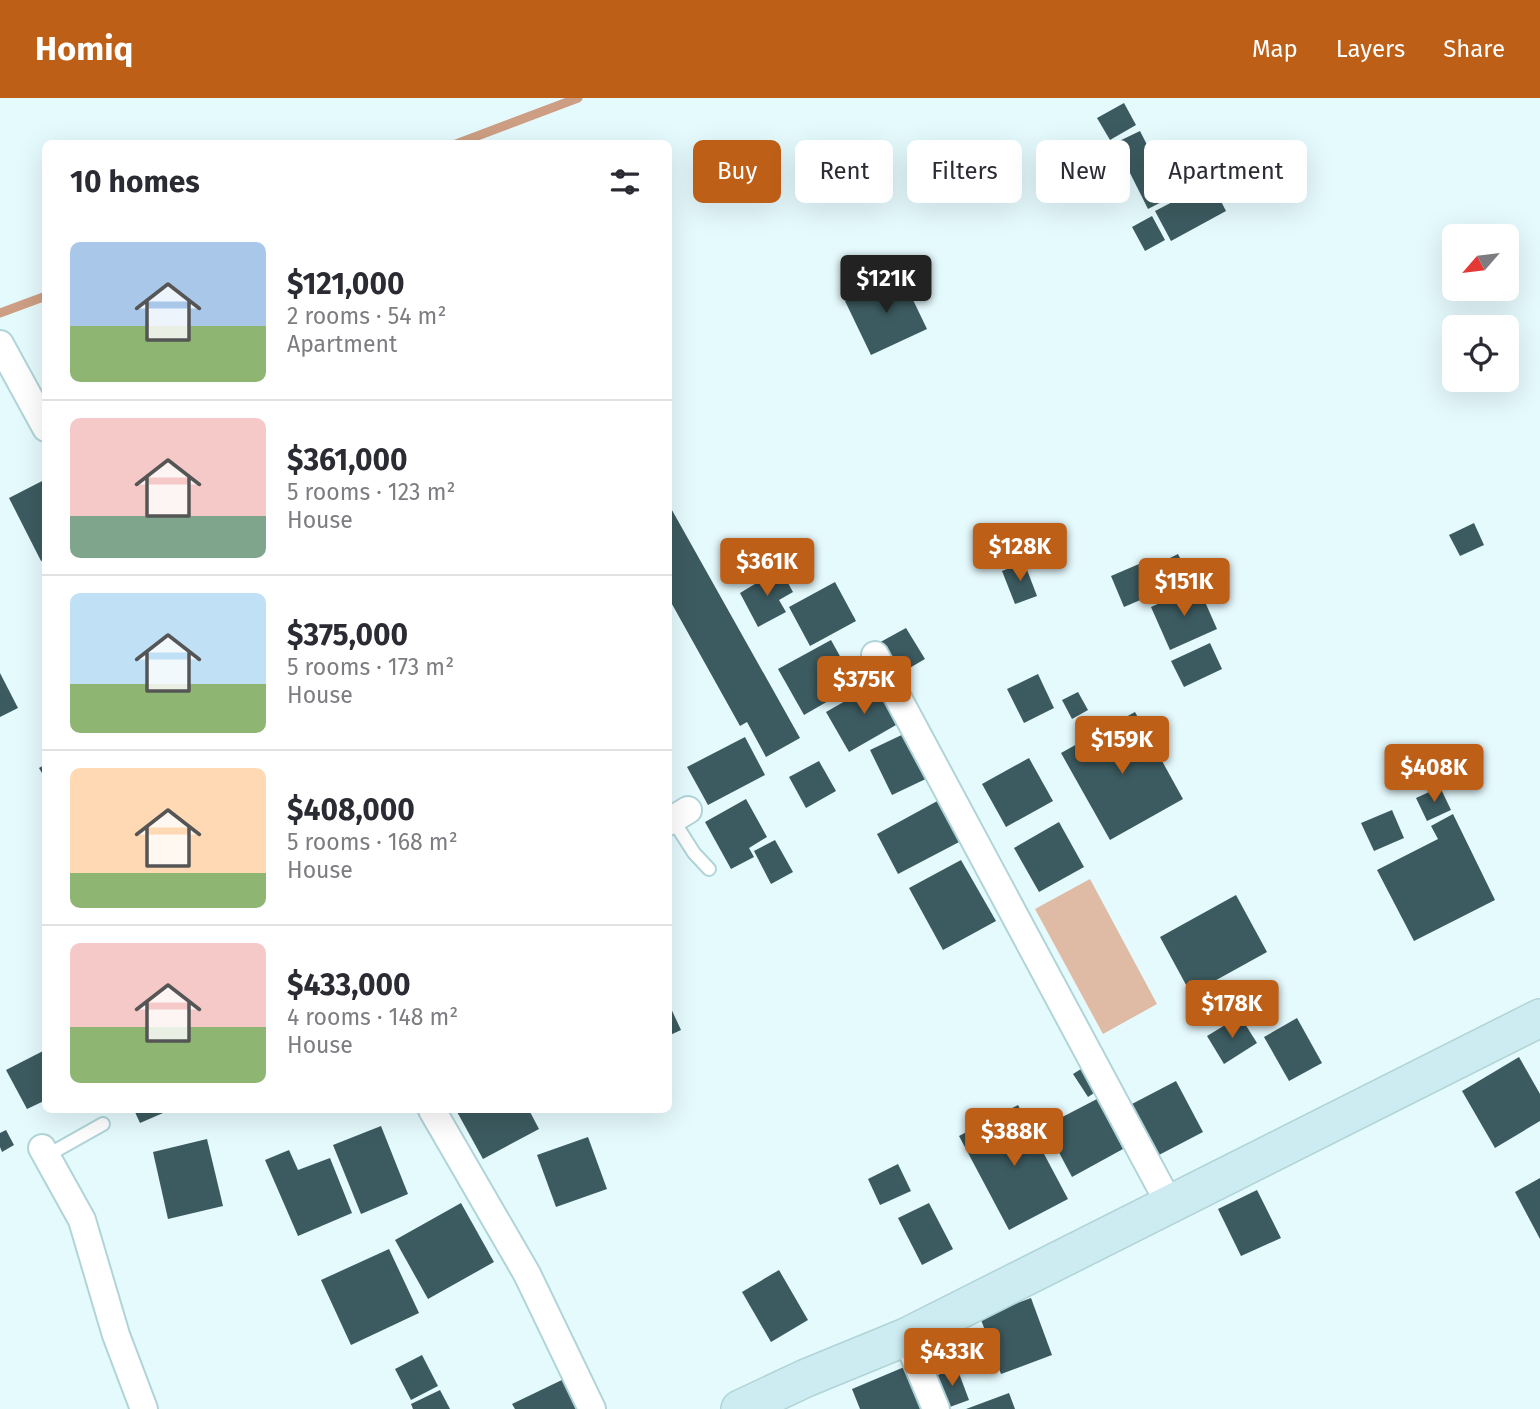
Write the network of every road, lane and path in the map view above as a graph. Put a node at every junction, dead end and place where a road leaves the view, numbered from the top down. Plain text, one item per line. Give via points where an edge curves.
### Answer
1 (0, 344) edge
2 (42, 421) edge
3 (876, 655) dead end
4 (676, 817) edge
5 (709, 869) dead end
6 (1540, 1018) edge
7 (434, 1113) edge
8 (103, 1124) dead end
9 (45, 1151) joint
10 (1170, 1205) junction
11 (905, 1337) junction
12 (144, 1409) edge
13 (592, 1409) edge
14 (740, 1409) edge
15 (936, 1409) edge

1 - 2 street
3 - 10 street
4 - 5 lane via 694,853
6 - 10 street
7 - 13 street via 527,1274
8 - 9 lane
9 - 12 street via 82,1220 116,1335
10 - 11 street
11 - 14 street
11 - 15 street

